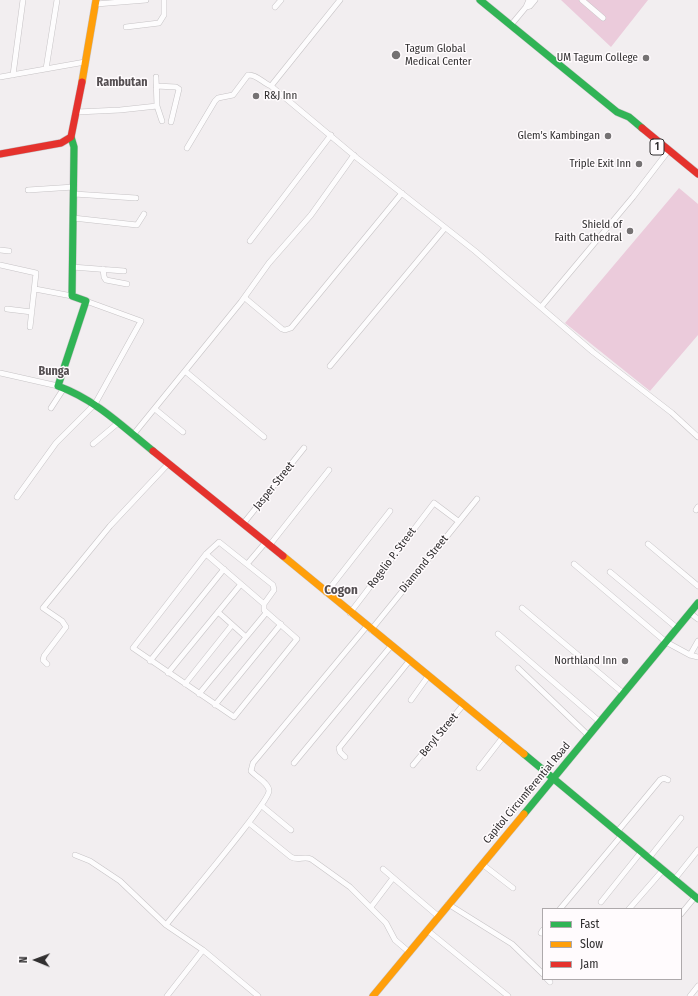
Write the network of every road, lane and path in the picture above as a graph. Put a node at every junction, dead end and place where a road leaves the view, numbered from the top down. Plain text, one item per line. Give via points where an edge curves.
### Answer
1 (23, 0) edge
2 (57, 0) edge
3 (146, 0) edge
4 (164, 0) edge
5 (281, 0) edge
6 (340, 0) edge
7 (480, 0) edge
8 (529, 0) edge
9 (535, 0) edge
10 (582, 0) edge
11 (96, 2) edge
12 (275, 7) dead end
13 (526, 7) junction
14 (603, 18) dead end
15 (511, 25) junction
16 (126, 27) dead end
17 (86, 62) junction
18 (46, 69) junction
19 (13, 75) junction
20 (0, 77) edge
21 (156, 77) dead end
22 (156, 86) junction
23 (272, 86) junction
24 (157, 106) junction
25 (77, 112) junction
26 (617, 112) junction
27 (162, 121) dead end
28 (171, 122) dead end
29 (331, 135) junction
30 (71, 137) junction
31 (188, 148) dead end
32 (0, 154) edge
33 (666, 154) junction
34 (354, 155) junction
35 (682, 164) junction
36 (698, 174) edge
37 (698, 181) edge
38 (28, 190) dead end
39 (74, 191) junction
40 (402, 193) junction
41 (136, 198) dead end
42 (144, 214) dead end
43 (73, 218) junction
44 (445, 228) junction
45 (250, 241) dead end
46 (0, 247) edge
47 (0, 250) edge
48 (9, 251) dead end
49 (0, 265) edge
50 (72, 266) junction
51 (103, 270) junction
52 (124, 271) dead end
53 (127, 284) dead end
54 (35, 289) junction
55 (72, 296) junction
56 (245, 298) junction
57 (86, 301) junction
58 (541, 307) junction
59 (7, 309) dead end
60 (32, 312) junction
61 (30, 327) dead end
62 (330, 366) dead end
63 (185, 371) junction
64 (0, 373) edge
65 (61, 387) junction
66 (95, 404) junction
67 (51, 408) dead end
68 (155, 409) junction
69 (118, 423) junction
70 (183, 432) dead end
71 (134, 435) junction
72 (264, 437) dead end
73 (698, 437) edge
74 (93, 444) dead end
75 (304, 448) dead end
76 (169, 464) junction
77 (329, 470) dead end
78 (16, 497) dead end
79 (477, 498) dead end
80 (390, 511) dead end
81 (458, 521) junction
82 (243, 524) junction
83 (648, 544) dead end
84 (267, 545) junction
85 (206, 554) junction
86 (248, 563) junction
87 (574, 564) dead end
88 (224, 569) junction
89 (610, 572) dead end
90 (241, 584) junction
91 (698, 586) edge
92 (326, 593) junction
93 (698, 603) edge
94 (264, 604) junction
95 (522, 608) dead end
96 (218, 612) junction
97 (266, 613) junction
98 (350, 613) junction
99 (690, 613) junction
100 (698, 619) edge
101 (281, 624) junction
102 (232, 625) junction
103 (369, 628) junction
104 (677, 628) junction
105 (498, 634) dead end
106 (246, 637) junction
107 (698, 641) edge
108 (666, 642) junction
109 (391, 646) junction
110 (690, 655) junction
111 (698, 657) edge
112 (410, 660) junction
113 (150, 661) junction
114 (47, 664) dead end
115 (518, 668) dead end
116 (168, 673) junction
117 (429, 676) junction
118 (185, 684) junction
119 (623, 693) junction
120 (199, 694) junction
121 (410, 700) dead end
122 (215, 704) junction
123 (464, 704) junction
124 (600, 722) junction
125 (589, 736) junction
126 (503, 737) junction
127 (345, 757) dead end
128 (294, 763) dead end
129 (413, 765) dead end
130 (479, 768) dead end
131 (553, 780) junction
132 (668, 780) dead end
133 (262, 806) junction
134 (680, 818) dead end
135 (249, 823) junction
136 (291, 830) dead end
137 (619, 834) junction
138 (698, 850) edge
139 (640, 852) junction
140 (75, 855) dead end
141 (649, 858) junction
142 (482, 864) junction
143 (383, 869) dead end
144 (663, 870) junction
145 (393, 878) junction
146 (674, 880) junction
147 (513, 888) dead end
148 (696, 898) edge
149 (601, 902) dead end
150 (448, 904) junction
151 (371, 908) junction
152 (561, 908) edge
153 (630, 908) edge
154 (682, 913) edge
155 (438, 916) junction
156 (166, 925) junction
157 (427, 930) junction
158 (203, 950) junction
159 (409, 952) junction
160 (542, 973) edge
161 (698, 986) edge
162 (167, 996) edge
163 (258, 996) edge
164 (373, 996) edge
165 (508, 996) edge
166 (690, 996) edge

1 - 19 street
2 - 18 street
3 - 11 street
4 - 16 street via 164,15 159,23
5 - 12 street
6 - 23 street
7 - 15 main road, 1
8 - 13 street
9 - 13 street
10 - 14 street
11 - 17 main road
13 - 15 street
15 - 26 main road, 1
17 - 18 street
17 - 25 main road
18 - 19 street
19 - 20 street
21 - 22 street
22 - 24 street
22 - 28 street via 179,89
23 - 29 street
23 - 31 street via 253,75 248,75 233,95 214,101
24 - 25 street
24 - 27 street
25 - 30 main road
26 - 33 main road, 1 via 626,123
26 - 35 main road, 1 via 629,118
29 - 34 street
29 - 45 street
30 - 32 main road via 61,143
30 - 39 main road via 74,147
33 - 35 main road, 1
33 - 58 street
34 - 40 street
34 - 56 street via 311,215 269,263
35 - 36 main road, 1
35 - 37 main road, 1
38 - 39 street
39 - 41 street
39 - 43 main road
40 - 44 street
40 - 56 street via 291,328 282,329
42 - 43 street via 139,224 135,225
43 - 50 main road
44 - 58 street
44 - 62 street
46 - 47 street
47 - 48 street
49 - 54 street via 36,273
50 - 51 street
50 - 55 main road
51 - 52 street
51 - 53 street via 106,280
54 - 55 street
54 - 60 street
55 - 57 main road
56 - 63 street
57 - 65 main road
57 - 66 street via 141,321
58 - 73 street
59 - 60 street
60 - 61 street
63 - 68 street
63 - 72 street
64 - 65 street
65 - 66 main road
65 - 67 street
66 - 69 main road
66 - 78 street via 56,443
68 - 70 street
68 - 71 street
69 - 71 main road
69 - 74 street
71 - 76 main road
75 - 82 street, Jasper Street
76 - 82 main road
76 - 114 street via 110,526 44,608 66,625 44,656 43,660
77 - 84 street
79 - 81 street, Diamond Street
80 - 92 street
81 - 98 street, Rogelio P. Street via 434,503
81 - 103 street, Diamond Street
82 - 84 main road
83 - 91 street
84 - 86 street
84 - 92 main road
85 - 86 street via 220,542
85 - 88 street
85 - 113 street via 134,645 134,650
86 - 94 street via 274,587
87 - 108 street
88 - 90 street
88 - 113 street
89 - 104 street
90 - 94 street
90 - 96 street
92 - 98 main road
93 - 99 main road, Capitol Circumferential Road
94 - 97 street via 263,609
95 - 119 street
96 - 102 street
96 - 116 street
97 - 101 street
97 - 106 street
98 - 103 main road
99 - 100 street
99 - 104 main road, Capitol Circumferential Road
101 - 122 street
101 - 122 street via 296,637 297,642 236,715 230,716
102 - 106 street
102 - 118 street
103 - 109 main road
103 - 133 street, Diamond Street via 251,767 253,774 270,790
104 - 108 main road, Capitol Circumferential Road
105 - 124 street
106 - 120 street
107 - 110 street
108 - 110 street
108 - 119 main road, Capitol Circumferential Road
109 - 112 main road
109 - 128 street
110 - 111 street
112 - 117 main road
112 - 127 street via 339,748
113 - 116 street
115 - 125 street
116 - 118 street
117 - 121 street
117 - 123 main road
118 - 120 street
119 - 124 main road, Capitol Circumferential Road
120 - 122 street
123 - 126 main road
123 - 129 street, Beryl Street
124 - 125 main road, Capitol Circumferential Road
125 - 131 main road, Capitol Circumferential Road
126 - 130 street
126 - 131 main road
131 - 137 main road
131 - 142 main road, Capitol Circumferential Road
132 - 137 street via 660,780
133 - 135 street
133 - 136 street
134 - 141 street
135 - 151 street via 293,858 308,858 324,867 350,887
135 - 156 street
137 - 139 main road
137 - 152 street
138 - 146 street
139 - 141 main road
139 - 149 street
140 - 156 street via 90,861 120,881
141 - 144 main road
142 - 147 street
142 - 150 main road, Capitol Circumferential Road
143 - 145 street
144 - 146 main road
144 - 153 street
145 - 151 street
145 - 155 street
146 - 148 main road
148 - 154 street
150 - 155 main road, Capitol Circumferential Road
150 - 160 street via 512,944
151 - 159 street via 388,925 395,940
155 - 157 main road, Capitol Circumferential Road
156 - 158 street
157 - 159 main road, Capitol Circumferential Road
157 - 165 street
158 - 162 street
158 - 163 street
159 - 164 main road, Capitol Circumferential Road
161 - 166 street

